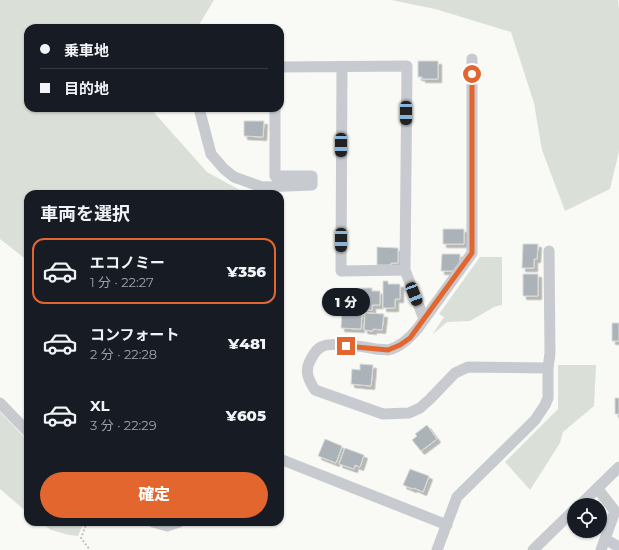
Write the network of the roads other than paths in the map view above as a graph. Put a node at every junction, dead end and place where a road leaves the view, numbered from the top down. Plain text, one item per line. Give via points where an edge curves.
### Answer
1 (472, 59) dead end
2 (284, 67) edge
3 (342, 67) junction
4 (200, 112) edge
5 (275, 112) edge
6 (549, 251) dead end
7 (405, 270) junction
8 (424, 319) junction
9 (548, 368) junction
10 (0, 403) edge
11 (24, 428) edge
12 (284, 461) edge
13 (619, 467) edge
14 (597, 488) junction
15 (587, 498) edge
16 (567, 517) edge
17 (447, 525) junction
18 (605, 539) junction
19 (619, 547) edge
20 (437, 550) edge
21 (533, 550) edge
22 (601, 550) edge

1 - 8 street via 472,253
2 - 3 street
3 - 7 street via 341,271
3 - 7 street via 407,66
4 - 5 street via 211,154 234,178 262,187 312,185 312,176 275,176
6 - 9 street
7 - 8 street
8 - 9 street via 410,338 388,350 332,344 320,347 308,364 309,381 315,390 383,414 398,414 420,408 456,373 468,367
9 - 17 street via 548,398 545,405 535,420 458,497
10 - 11 street
12 - 17 street
13 - 14 street
14 - 15 street
14 - 18 street via 615,511
16 - 21 street
17 - 20 street
18 - 19 street
18 - 22 street

